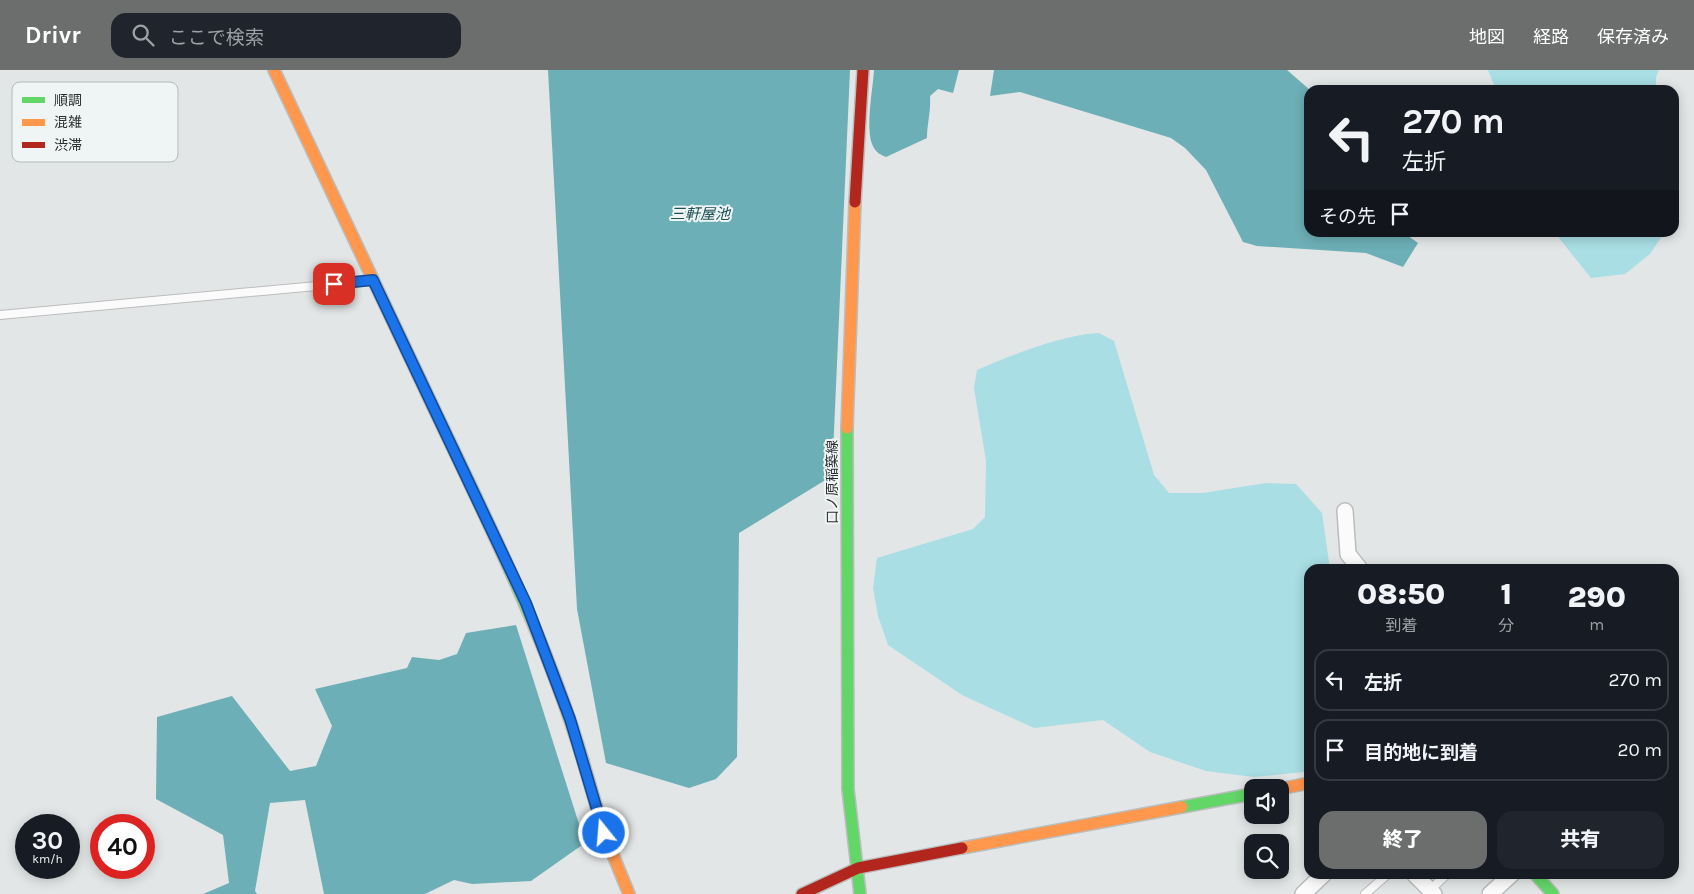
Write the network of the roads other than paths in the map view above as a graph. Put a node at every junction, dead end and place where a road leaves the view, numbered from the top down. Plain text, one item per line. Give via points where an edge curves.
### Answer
1 (274, 70) edge
2 (864, 70) edge
3 (373, 280) junction
4 (0, 315) edge
5 (1345, 511) dead end
6 (1356, 564) edge
7 (1304, 784) edge
8 (1289, 787) edge
9 (1244, 796) edge
10 (858, 868) junction
11 (1319, 879) edge
12 (1382, 879) edge
13 (1418, 879) edge
14 (1443, 879) edge
15 (1506, 879) edge
16 (1539, 879) edge
17 (1430, 893) edge
18 (629, 894) edge
19 (802, 894) edge
20 (860, 894) edge
21 (1303, 894) edge
22 (1365, 894) edge
23 (1490, 894) edge
24 (1552, 894) edge

1 - 3 street
2 - 10 street, 口ノ原稲築線 via 852,252 847,423 848,789
3 - 4 lane
3 - 18 street via 526,603 570,719 604,833
5 - 6 street via 1348,554
7 - 8 street
9 - 10 street
10 - 19 street
10 - 20 street, 口ノ原稲築線
11 - 21 street
12 - 22 lane
13 - 17 street
14 - 17 lane
15 - 23 street
16 - 24 street

